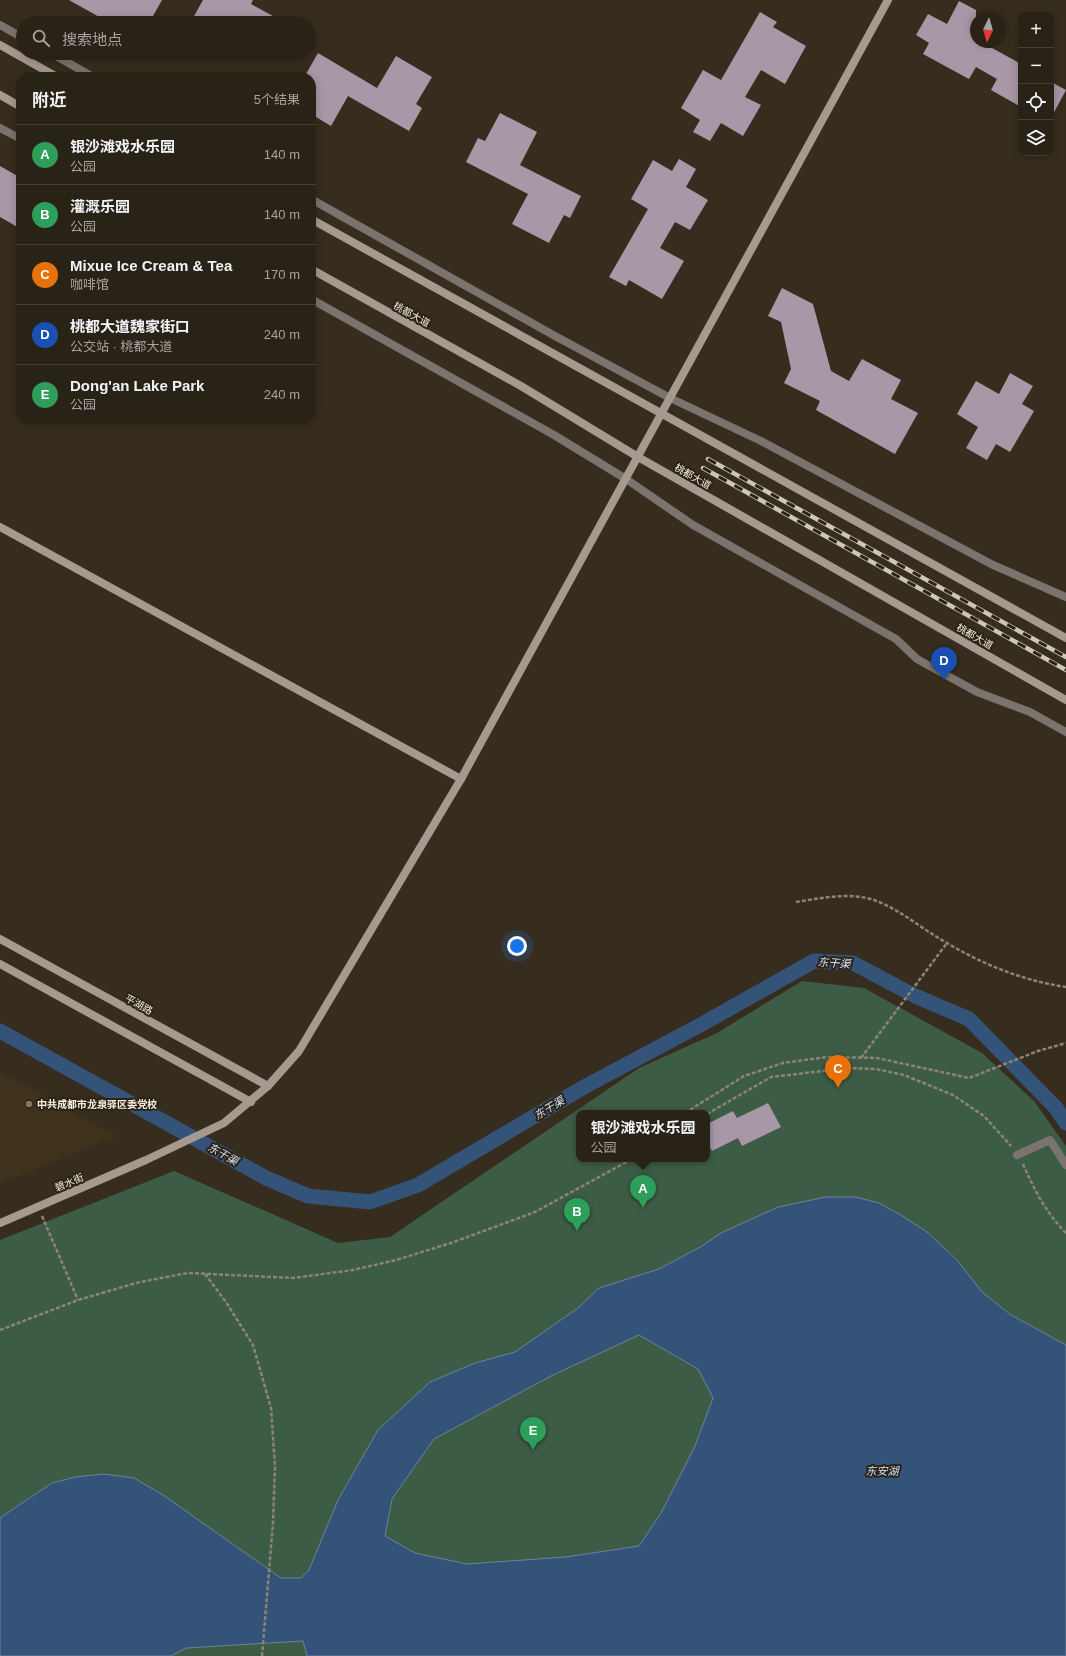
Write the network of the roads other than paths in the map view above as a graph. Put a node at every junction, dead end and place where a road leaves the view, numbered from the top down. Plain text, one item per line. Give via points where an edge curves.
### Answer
1 (888, 0) edge
2 (0, 25) edge
3 (16, 34) edge
4 (0, 45) edge
5 (16, 54) edge
6 (27, 60) edge
7 (63, 60) edge
8 (48, 72) edge
9 (84, 72) edge
10 (0, 95) edge
11 (16, 104) edge
12 (0, 128) edge
13 (16, 136) edge
14 (316, 202) edge
15 (316, 222) edge
16 (316, 272) edge
17 (316, 302) edge
18 (670, 398) junction
19 (662, 413) junction
20 (638, 456) junction
21 (626, 479) junction
22 (0, 527) edge
23 (1066, 597) edge
24 (1066, 638) edge
25 (1066, 700) edge
26 (1066, 732) edge
27 (461, 779) junction
28 (0, 939) edge
29 (0, 964) edge
30 (268, 1086) junction
31 (251, 1102) junction
32 (1017, 1155) road end
33 (1066, 1165) edge
34 (0, 1223) edge

1 - 18 street, 碧水街
2 - 3 street
4 - 5 street
6 - 8 street
7 - 9 street
10 - 11 street
12 - 13 street
14 - 18 street
15 - 19 street
16 - 20 street, 桃都大道 via 520,386
17 - 21 street via 554,435
18 - 19 street, 碧水街
18 - 23 street via 761,441 993,566
19 - 20 street, 碧水街
19 - 24 street
20 - 21 street, 碧水街
20 - 25 street, 桃都大道
21 - 26 street via 693,525 896,640 917,659 977,692 1030,712
21 - 27 street, 碧水街
22 - 27 street
27 - 30 street, 碧水街 via 298,1051
28 - 30 street, 平湖路
29 - 31 street
30 - 31 street, 碧水街
31 - 34 street, 碧水街 via 224,1123
32 - 33 street via 1050,1140

